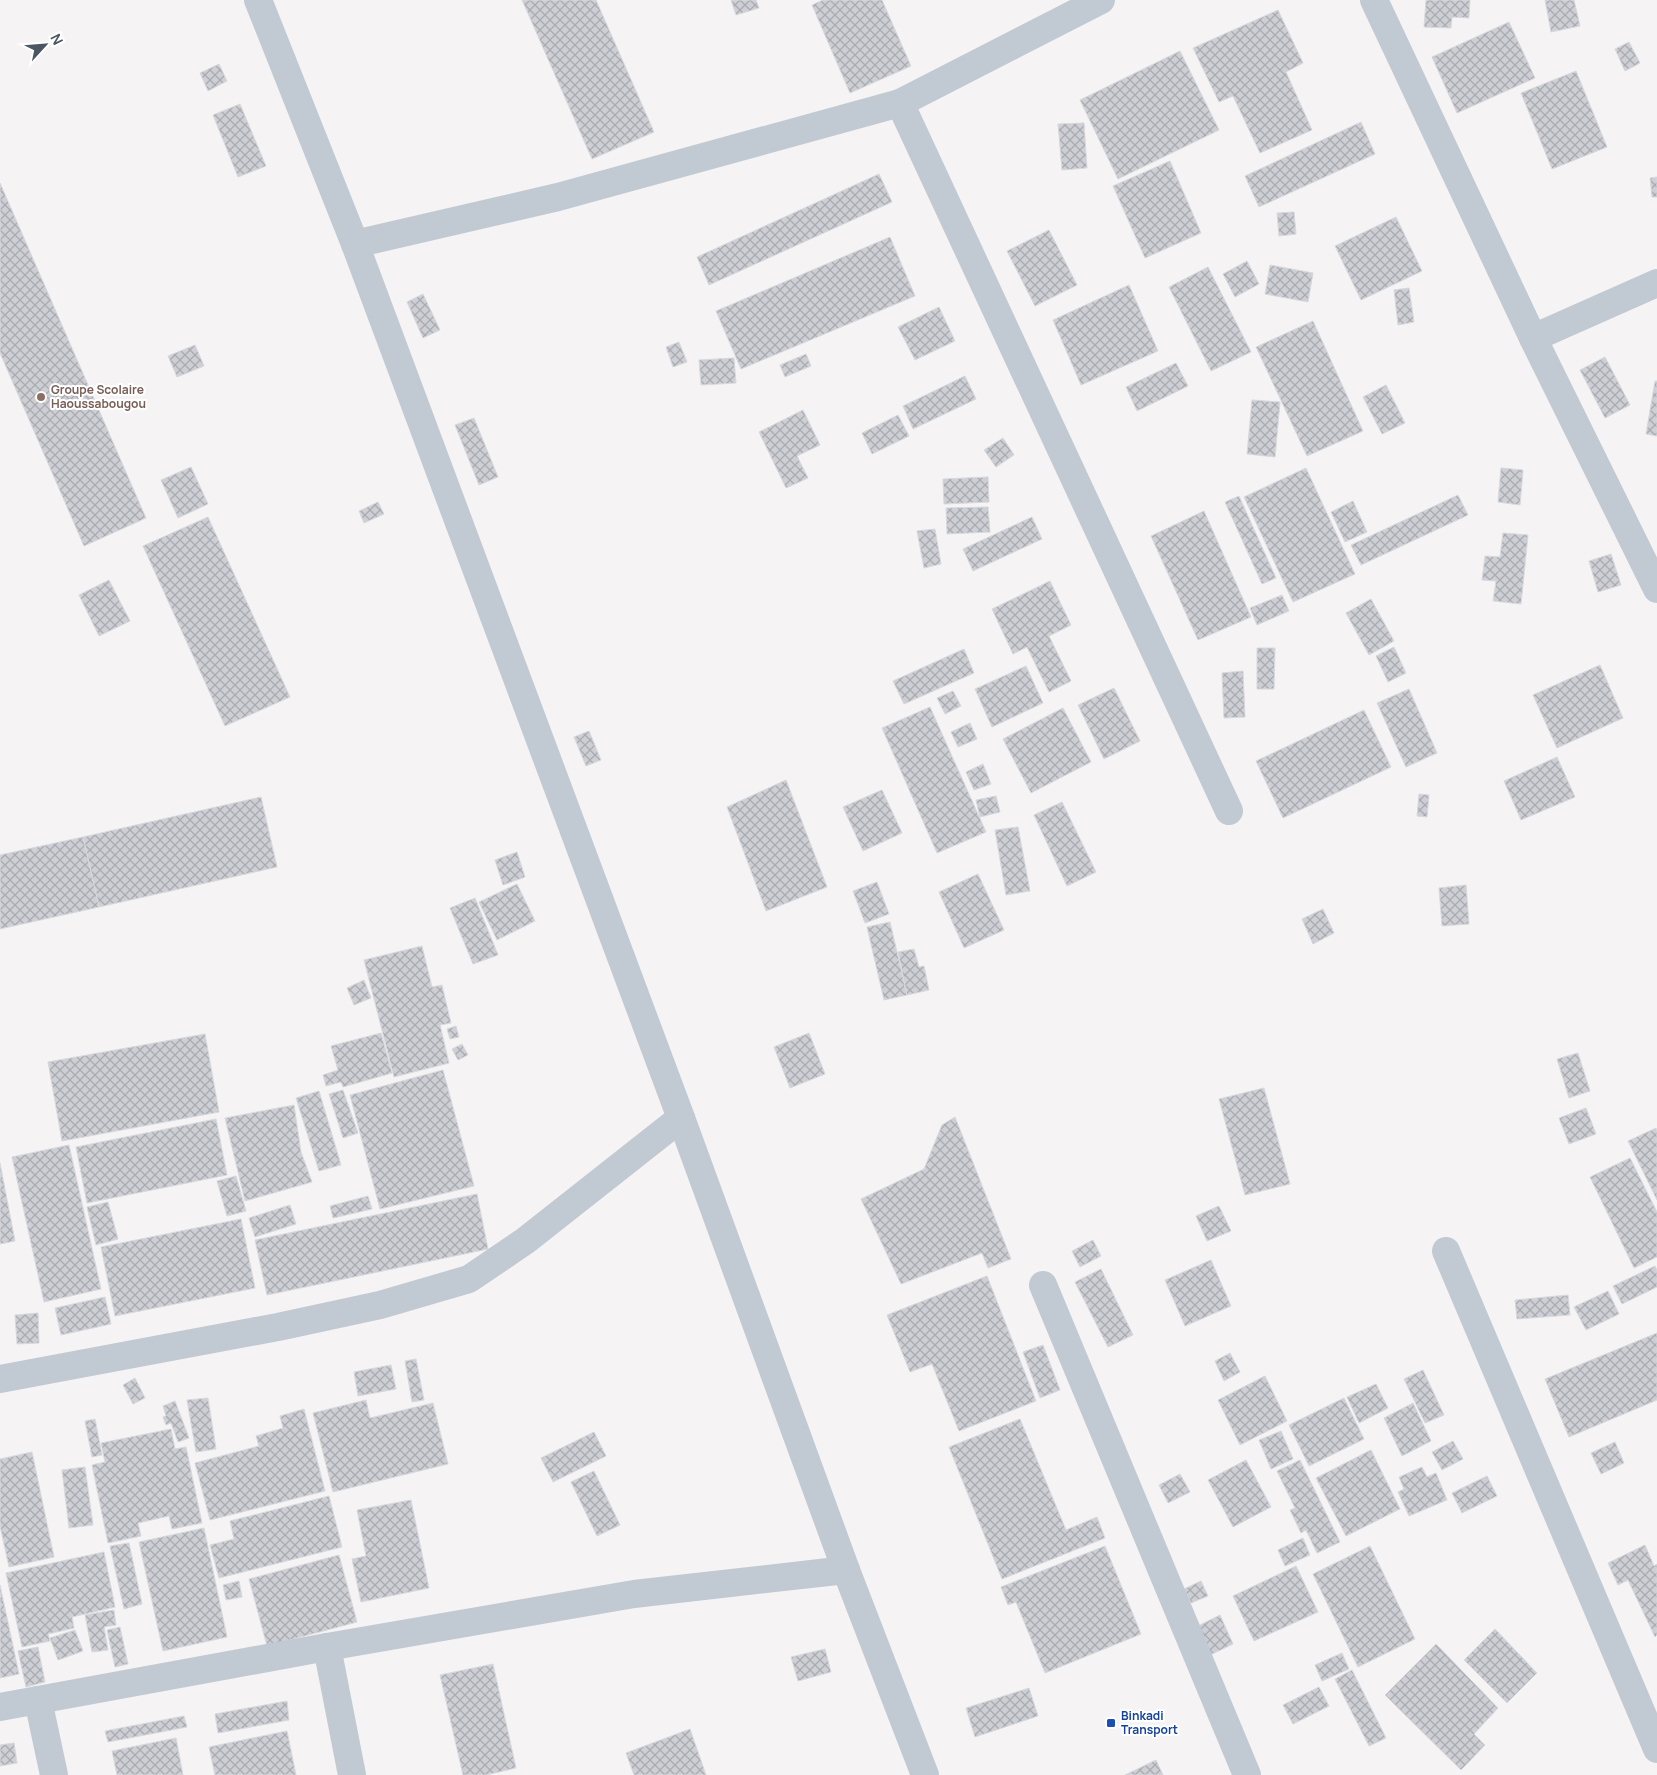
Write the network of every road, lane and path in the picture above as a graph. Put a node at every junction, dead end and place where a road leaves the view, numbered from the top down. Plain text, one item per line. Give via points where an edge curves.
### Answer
1 (258, 0) edge
2 (1101, 0) edge
3 (1374, 0) edge
4 (900, 103) junction
5 (354, 244) junction
6 (1657, 283) edge
7 (1533, 338) junction
8 (1657, 589) edge
9 (1229, 811) dead end
10 (681, 1118) junction
11 (1446, 1251) dead end
12 (1043, 1285) dead end
13 (0, 1379) edge
14 (846, 1570) junction
15 (326, 1647) junction
16 (38, 1700) junction
17 (0, 1707) edge
18 (1657, 1749) edge
19 (54, 1775) edge
20 (352, 1775) edge
21 (925, 1775) edge
22 (1247, 1775) edge

1 - 5 street
2 - 4 street
3 - 7 street
4 - 5 street via 558,197
4 - 9 street
5 - 10 street
6 - 7 street
7 - 8 street
10 - 13 street via 525,1241 469,1279 380,1305 278,1327
10 - 14 street
11 - 18 street
12 - 22 street
14 - 15 street via 634,1594
14 - 21 street
15 - 16 street
15 - 20 street
16 - 17 street
16 - 19 street

